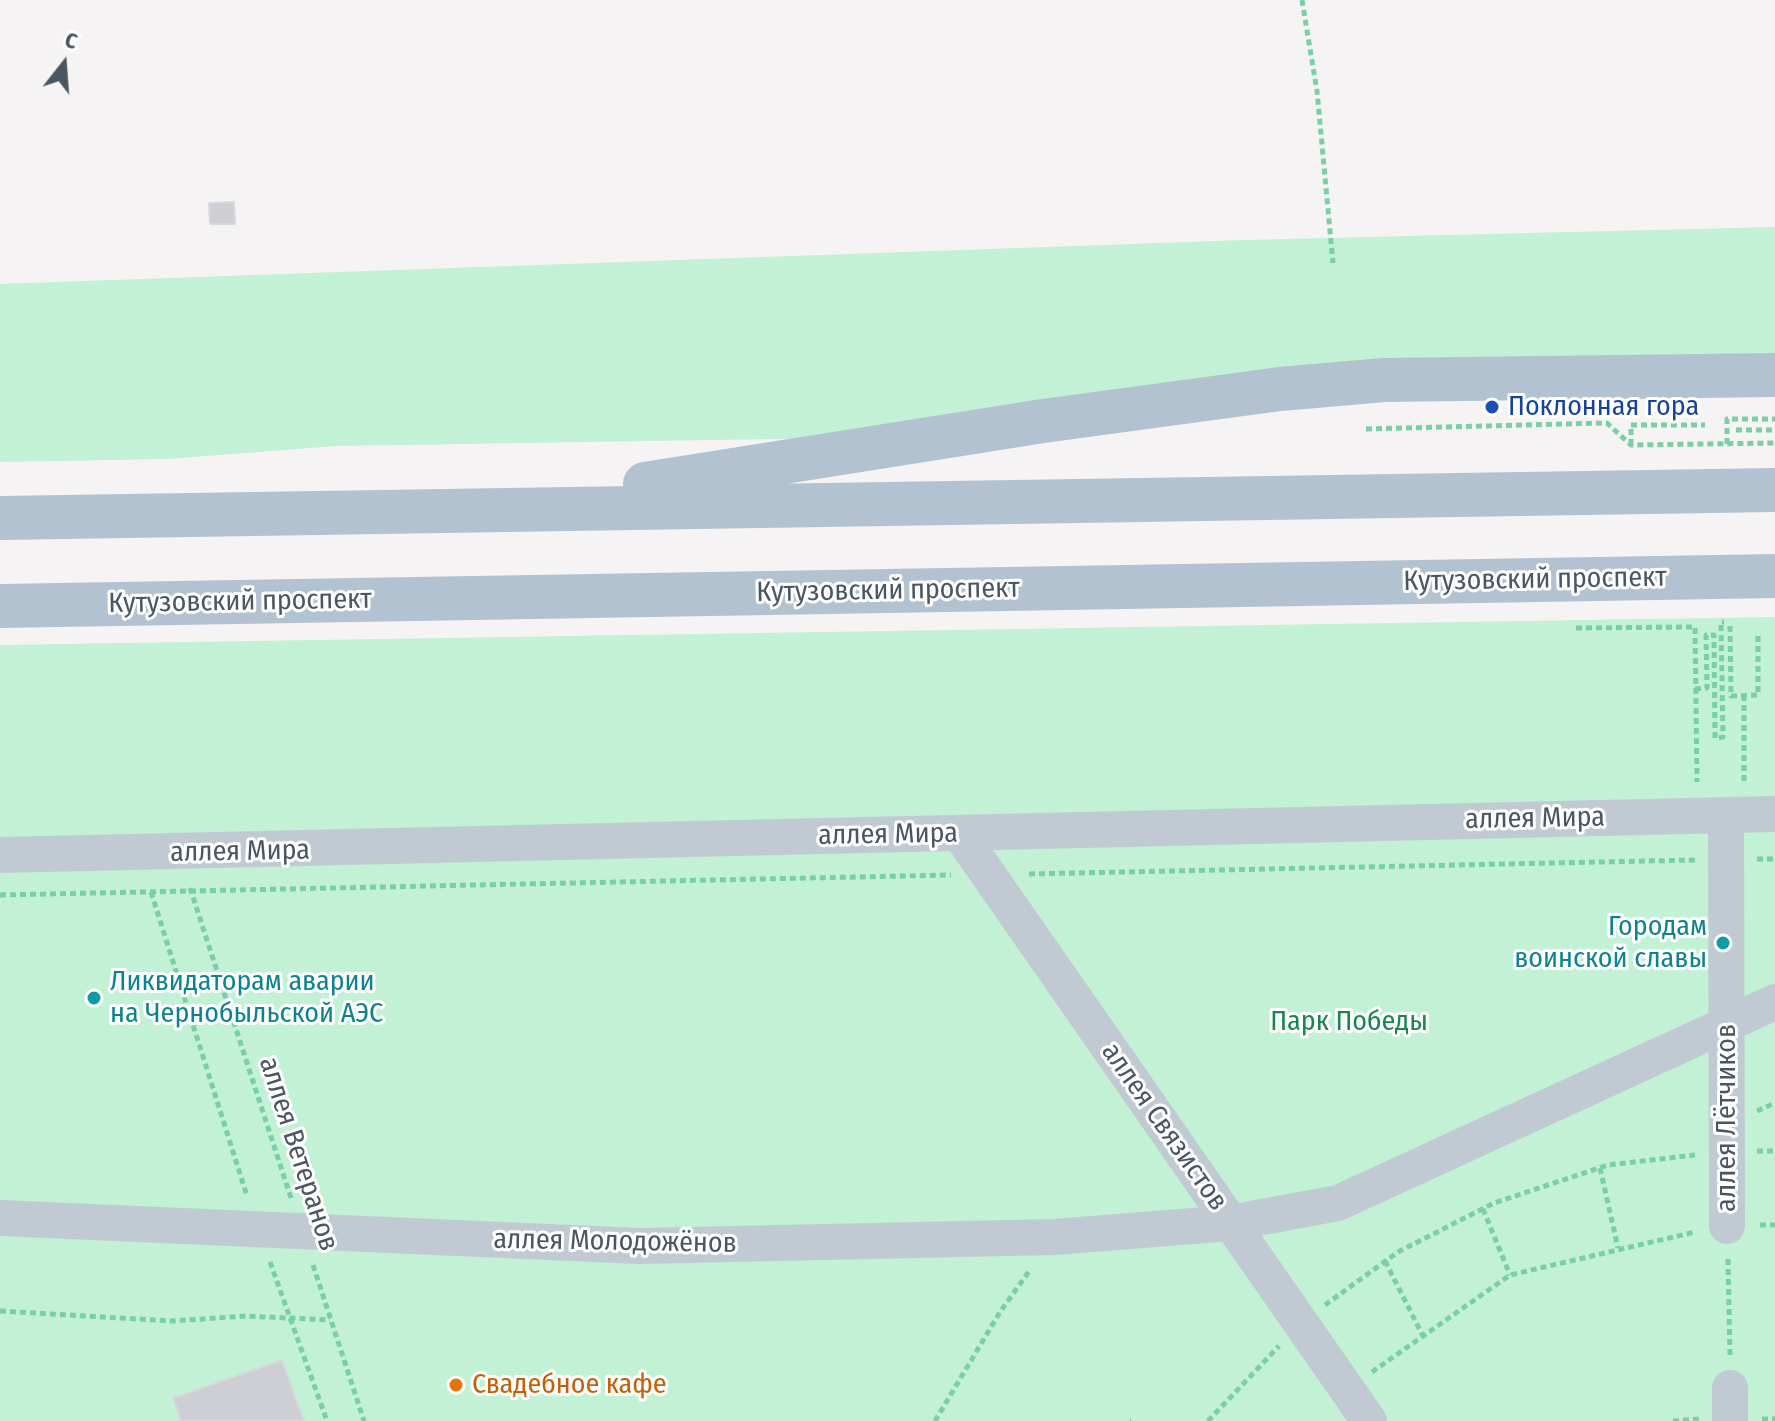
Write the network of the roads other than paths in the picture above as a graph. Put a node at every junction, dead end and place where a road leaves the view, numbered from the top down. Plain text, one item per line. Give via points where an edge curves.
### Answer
1 (1775, 375) edge
2 (1775, 490) edge
3 (489, 509) junction
4 (0, 518) edge
5 (1775, 576) edge
6 (0, 606) edge
7 (1736, 814) edge
8 (960, 834) junction
9 (0, 855) edge
10 (1775, 1002) edge
11 (1727, 1023) junction
12 (0, 1218) edge
13 (1230, 1223) junction
14 (1727, 1226) road end
15 (1369, 1421) edge

1 - 3 main road via 1384,380 1280,389
2 - 3 main road
3 - 4 main road
5 - 6 main road, Кутузовский проспект
7 - 8 street, аллея Мира
7 - 11 street, аллея Лётчиков via 1726,860
8 - 9 street, аллея Мира
8 - 13 street, аллея Связистов
10 - 11 street, аллея Молодожёнов
11 - 13 street, аллея Молодожёнов via 1338,1203
11 - 14 street, аллея Лётчиков
12 - 13 street, аллея Молодожёнов via 640,1246 1055,1237
13 - 15 street, аллея Связистов

